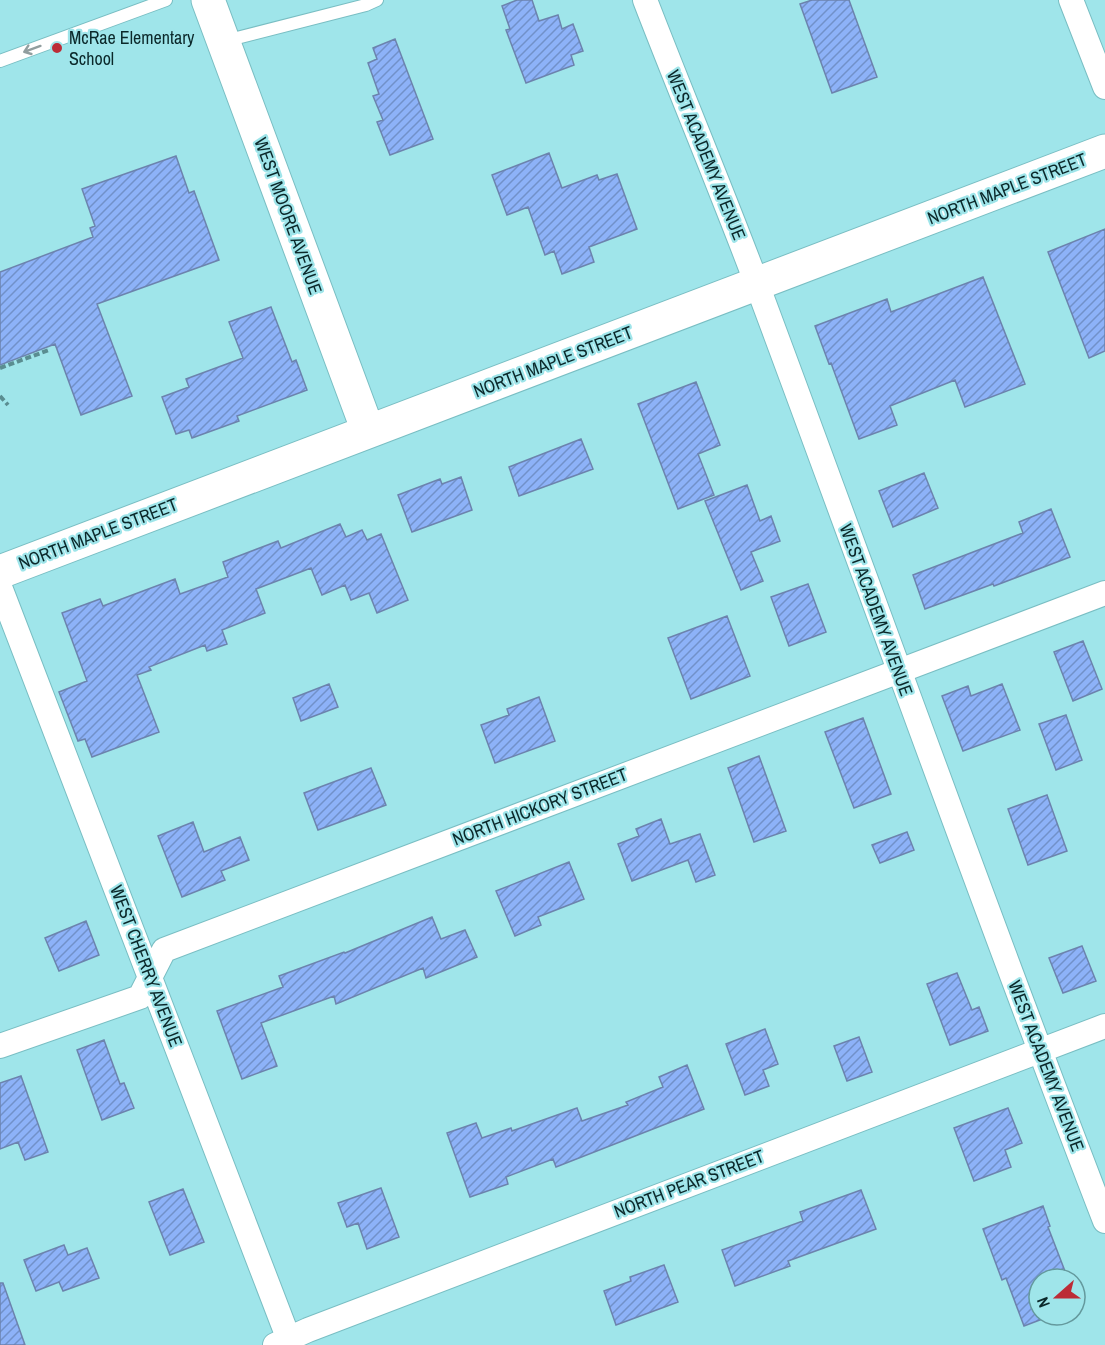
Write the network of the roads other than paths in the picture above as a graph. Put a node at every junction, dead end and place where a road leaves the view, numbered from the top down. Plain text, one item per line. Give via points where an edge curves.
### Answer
1 (166, 0) edge
2 (208, 0) edge
3 (377, 0) edge
4 (645, 0) edge
5 (1071, 0) edge
6 (224, 42) junction
7 (0, 61) edge
8 (1105, 87) edge
9 (1105, 151) edge
10 (757, 284) junction
11 (368, 431) junction
12 (0, 572) edge
13 (0, 587) edge
14 (1105, 593) edge
15 (898, 672) junction
16 (150, 977) junction
17 (1105, 1026) edge
18 (0, 1046) edge
19 (1039, 1051) junction
20 (1105, 1221) edge
21 (285, 1343) edge

1 -> 7 lane
2 - 6 main road, WEST MOORE AVENUE
3 - 6 lane
4 - 10 street, WEST ACADEMY AVENUE
5 - 8 street
6 - 11 main road, WEST MOORE AVENUE
9 - 10 main road, NORTH MAPLE STREET
10 - 11 main road, NORTH MAPLE STREET
10 - 15 street, WEST ACADEMY AVENUE
11 - 12 main road, NORTH MAPLE STREET
13 - 16 street, WEST CHERRY AVENUE
14 - 15 street, NORTH HICKORY STREET
15 - 16 street, NORTH HICKORY STREET via 164,950
15 - 19 street, WEST ACADEMY AVENUE
16 - 18 street, NORTH HICKORY STREET via 140,997
16 - 21 street, WEST CHERRY AVENUE
17 - 19 street, NORTH PEAR STREET
19 - 20 street, WEST ACADEMY AVENUE
19 - 21 street, NORTH PEAR STREET via 319,1325

